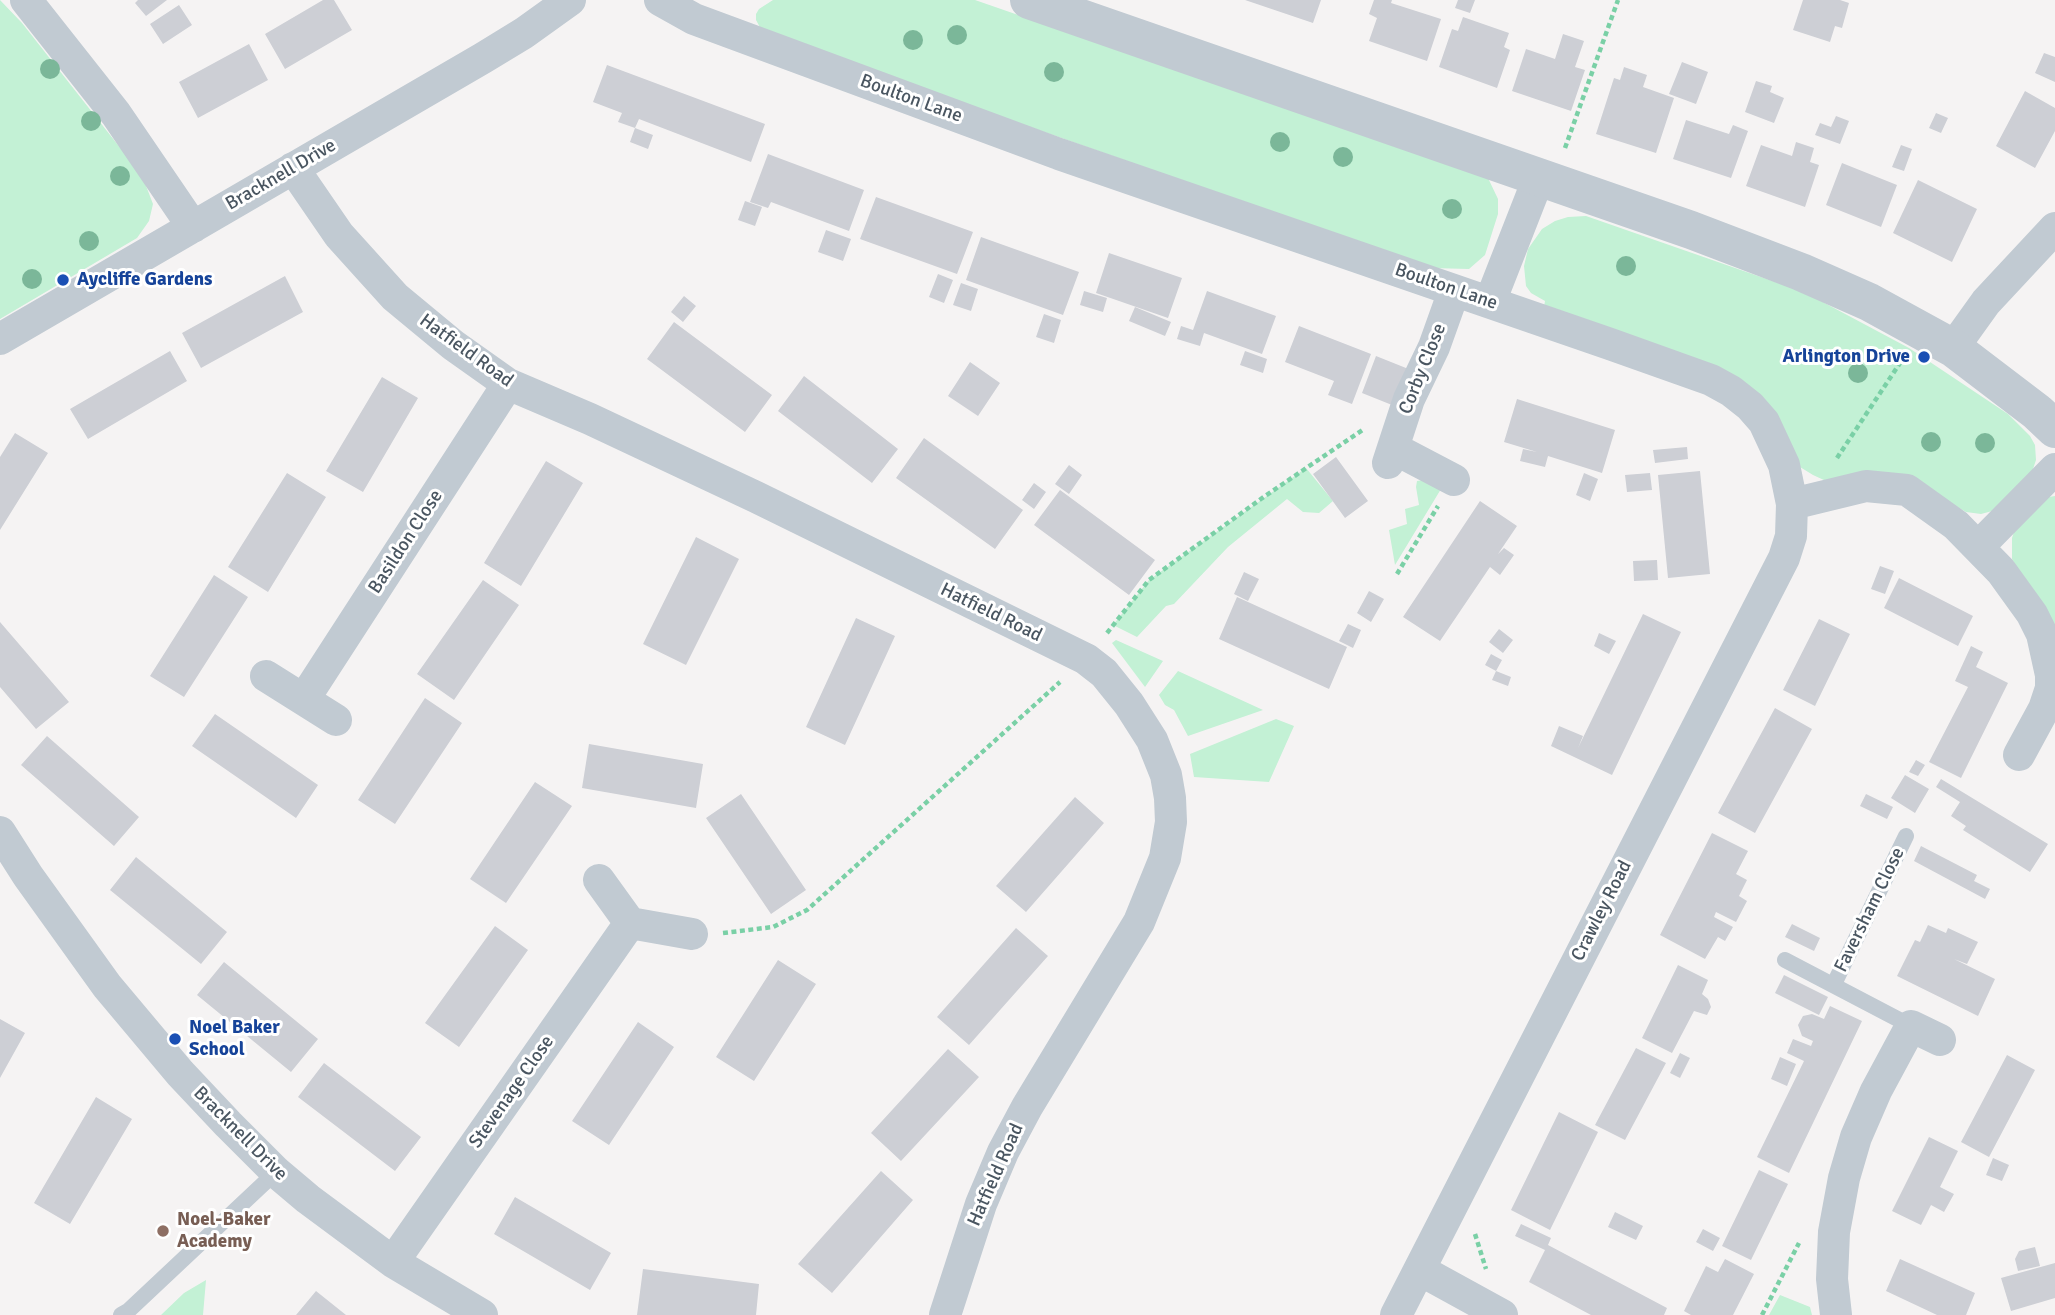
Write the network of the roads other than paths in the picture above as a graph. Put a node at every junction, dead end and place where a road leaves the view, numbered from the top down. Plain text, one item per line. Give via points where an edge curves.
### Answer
1 (26, 0) edge
2 (660, 0) edge
3 (719, 0) edge
4 (1029, 0) edge
5 (561, 3) edge
6 (694, 19) junction
7 (293, 168) junction
8 (1546, 179) junction
9 (193, 227) junction
10 (2055, 228) edge
11 (1454, 291) junction
12 (1490, 302) junction
13 (0, 339) edge
14 (1937, 339) junction
15 (508, 384) junction
16 (2055, 429) edge
17 (2055, 469) edge
18 (1454, 480) road end
19 (1801, 502) junction
20 (1979, 546) junction
21 (265, 676) dead end
22 (303, 699) junction
23 (2048, 718) edge
24 (336, 720) dead end
25 (2019, 755) dead end
26 (0, 832) edge
27 (1906, 836) dead end
28 (599, 880) dead end
29 (630, 923) junction
30 (692, 934) dead end
31 (1785, 960) dead end
32 (1834, 984) junction
33 (1911, 1026) junction
34 (1940, 1040) dead end
35 (276, 1172) junction
36 (393, 1262) junction
37 (1420, 1270) junction
38 (1501, 1314) edge
39 (121, 1315) edge
40 (482, 1315) edge
41 (945, 1315) edge
42 (1396, 1315) edge
43 (1836, 1315) edge

1 - 9 street via 116,114
2 - 6 street, Boulton Lane
3 - 6 street
4 - 8 street
5 - 7 street, Bracknell Drive via 483,58
6 - 11 street, Boulton Lane via 1072,159
7 - 9 street, Bracknell Drive
7 - 15 street, Hatfield Road via 339,235 395,297
8 - 12 street
8 - 14 street via 1801,272
9 - 13 street, Bracknell Drive
10 - 14 street via 1986,302
11 - 12 street, Boulton Lane
11 - 18 street, Corby Close via 1409,399 1391,456
12 - 19 street, Boulton Lane via 1731,391 1764,422
14 - 16 street
15 - 22 street, Basildon Close
15 - 41 street, Hatfield Road via 756,497 1086,660 1104,673 1152,740 1170,798 1166,858 1139,922 1003,1152
17 - 20 street
19 - 20 street via 1866,486 1907,490
19 - 37 street, Crawley Road via 1784,558
20 - 23 street via 2018,592 2042,634 2051,675
21 - 22 street
22 - 24 street
23 - 25 street
26 - 35 street, Bracknell Drive via 107,986 180,1073
27 - 32 lane, Faversham Close
28 - 29 street
29 - 30 street
29 - 36 street, Stevenage Close
31 - 32 lane, Faversham Close
32 - 33 lane, Faversham Close
33 - 34 street, Faversham Close
33 - 43 street via 1866,1113 1844,1178 1834,1232
35 - 36 street, Bracknell Drive
35 - 39 lane
36 - 40 street, Bracknell Drive
37 - 38 street
37 - 42 street, Crawley Road

